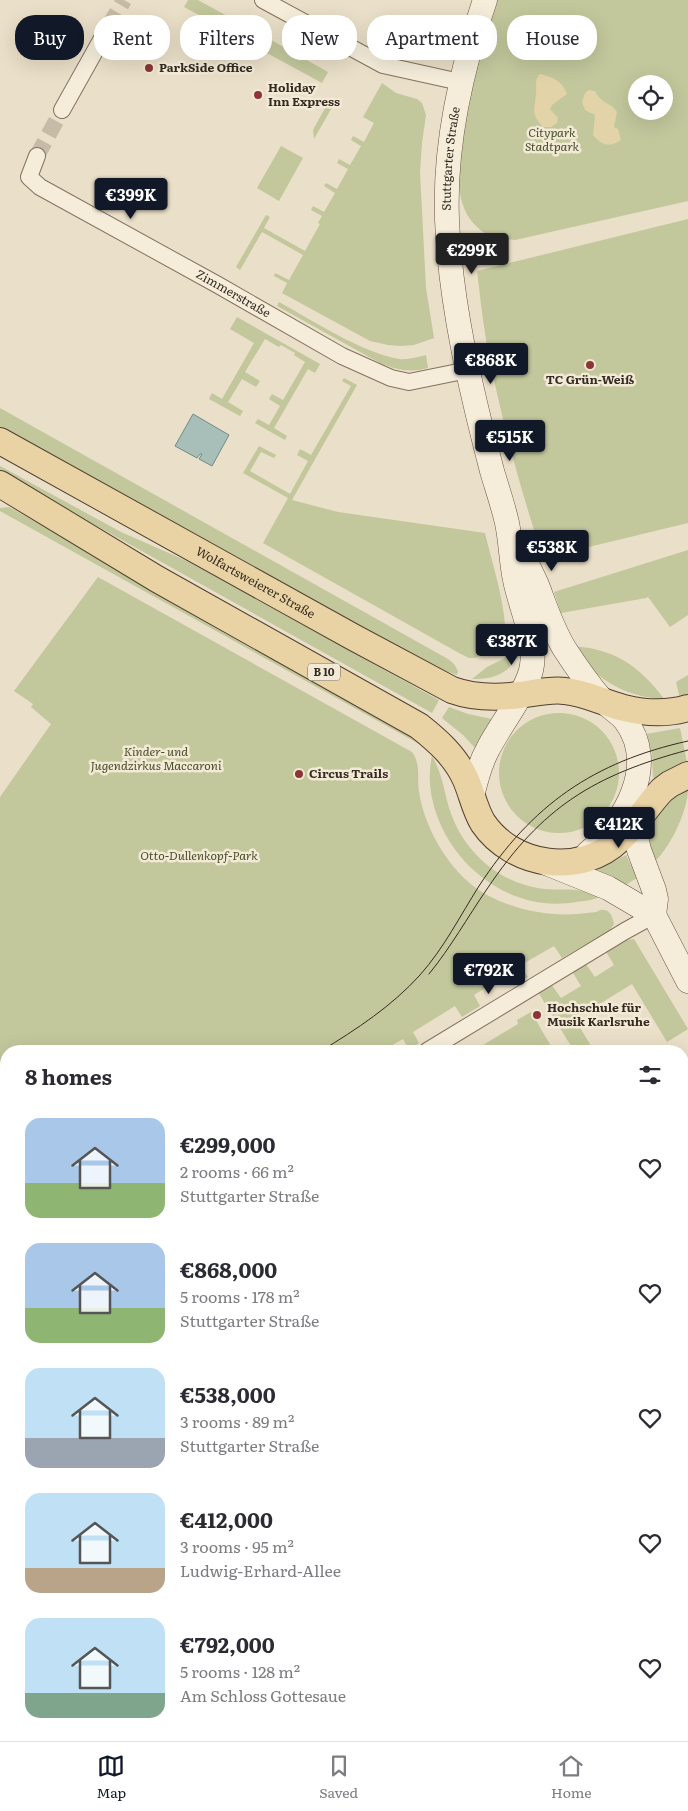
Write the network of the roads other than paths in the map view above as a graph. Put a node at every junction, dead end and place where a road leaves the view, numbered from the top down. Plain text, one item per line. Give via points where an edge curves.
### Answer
1 (263, 0) edge
2 (485, 0) edge
3 (94, 53) edge
4 (460, 82) junction
5 (62, 110) tunnel mouth
6 (37, 156) tunnel mouth
7 (468, 370) junction
8 (0, 441) edge
9 (0, 484) edge
10 (507, 524) junction
11 (519, 696) junction
12 (603, 701) junction
13 (688, 708) edge
14 (688, 775) edge
15 (472, 796) junction
16 (634, 824) junction
17 (577, 861) junction
18 (544, 862) junction
19 (654, 915) junction
20 (688, 981) edge
21 (437, 1045) edge

1 - 4 street via 383,65
2 - 4 main road, Stuttgarter Straße
3 - 5 street
4 - 7 main road, Stuttgarter Straße via 448,170 447,219 455,296
6 - 7 street, Zimmerstraße via 29,176 40,187 342,356 391,378 409,382
7 - 10 main road, Stuttgarter Straße
8 - 11 main road, Wolfartsweierer Straße via 446,687 469,696
9 - 15 main road, B 10 via 149,574 419,726 453,759
10 - 11 main road, Stuttgarter Straße via 515,580 532,653 530,673
10 - 12 main road, Stuttgarter Straße via 559,639
11 - 12 main road via 564,691
11 - 15 main road via 487,750
12 - 13 main road via 648,712
12 - 17 main road via 632,732 638,755 637,782 618,821
14 - 16 main road, B 10 via 662,790
15 - 18 main road, B 10 via 482,821 495,836 515,852
16 - 17 main road, B 10 via 604,852
16 - 19 main road via 639,850 656,899
17 - 18 main road, B 10
18 - 19 main road via 608,888
19 - 20 main road
19 - 21 street

